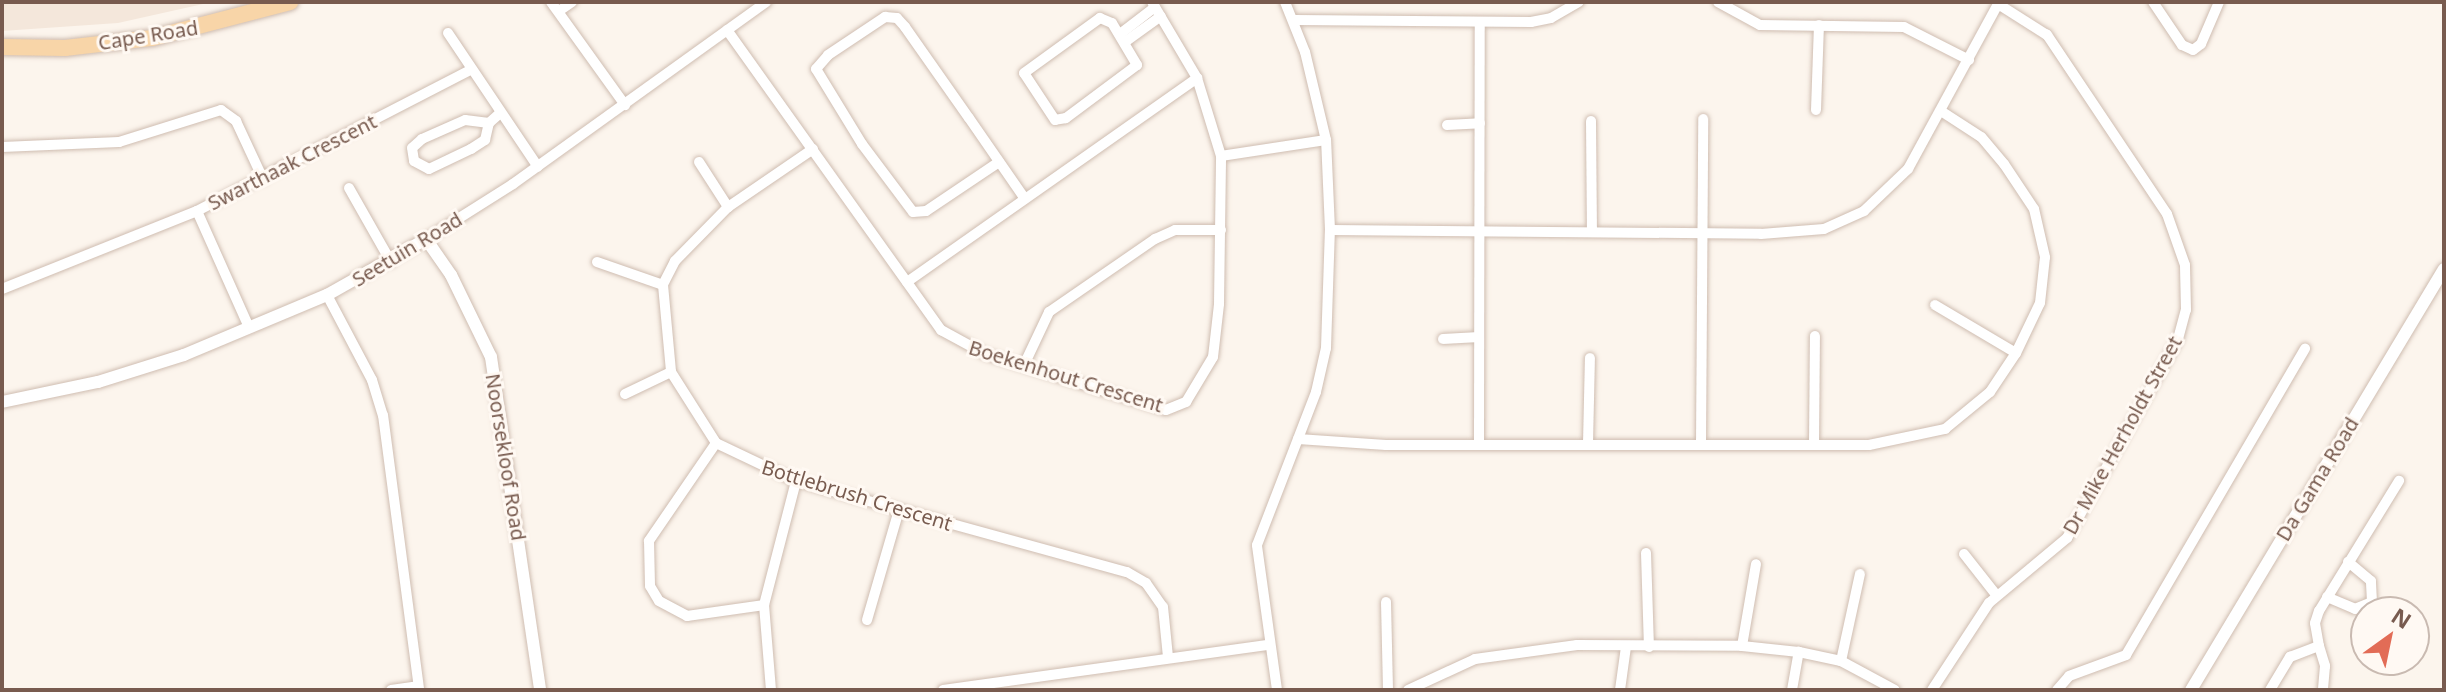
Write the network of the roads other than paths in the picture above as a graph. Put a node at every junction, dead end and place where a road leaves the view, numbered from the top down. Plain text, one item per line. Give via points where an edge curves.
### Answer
1 (290, 2) edge
2 (551, 2) edge
3 (572, 2) edge
4 (766, 2) edge
5 (1285, 2) edge
6 (1579, 2) edge
7 (1718, 2) edge
8 (2153, 2) edge
9 (2219, 2) edge
10 (1999, 3) edge
11 (1156, 9) edge
12 (559, 11) junction
13 (1295, 20) junction
14 (1480, 22) junction
15 (1819, 25) junction
16 (727, 30) junction
17 (448, 33) dead end
18 (1122, 38) junction
19 (2, 47) edge
20 (1969, 60) junction
21 (468, 71) junction
22 (1197, 78) junction
23 (625, 105) junction
24 (1816, 110) dead end
25 (1941, 111) junction
26 (500, 113) junction
27 (1703, 119) dead end
28 (1591, 121) dead end
29 (489, 123) junction
30 (1480, 123) junction
31 (1447, 125) dead end
32 (1326, 140) junction
33 (2, 147) edge
34 (813, 149) junction
35 (1221, 156) junction
36 (699, 162) dead end
37 (999, 162) junction
38 (538, 167) junction
39 (263, 179) junction
40 (349, 188) dead end
41 (1025, 199) junction
42 (728, 207) junction
43 (197, 211) junction
44 (1221, 230) junction
45 (1330, 230) junction
46 (1481, 232) junction
47 (1592, 232) junction
48 (1703, 233) junction
49 (426, 239) junction
50 (391, 262) junction
51 (597, 262) dead end
52 (2444, 269) edge
53 (907, 282) junction
54 (663, 285) junction
55 (2, 289) edge
56 (327, 295) junction
57 (1935, 305) dead end
58 (249, 327) junction
59 (1815, 336) dead end
60 (1479, 337) junction
61 (1443, 339) dead end
62 (2305, 349) dead end
63 (2016, 353) junction
64 (1590, 358) dead end
65 (1024, 365) junction
66 (671, 372) junction
67 (625, 394) dead end
68 (2, 402) edge
69 (1298, 439) junction
70 (716, 443) junction
71 (1479, 443) junction
72 (1588, 443) junction
73 (1701, 444) junction
74 (1814, 444) junction
75 (796, 481) junction
76 (2399, 481) dead end
77 (899, 510) junction
78 (1646, 553) dead end
79 (1964, 554) dead end
80 (2348, 562) junction
81 (1756, 564) dead end
82 (1860, 574) dead end
83 (1997, 596) junction
84 (2327, 597) junction
85 (1386, 602) dead end
86 (764, 605) junction
87 (867, 620) dead end
88 (1269, 645) junction
89 (1742, 646) junction
90 (2319, 646) junction
91 (1626, 647) junction
92 (1649, 647) junction
93 (1799, 652) junction
94 (1168, 657) junction
95 (1841, 661) junction
96 (418, 688) edge
97 (391, 690) edge
98 (540, 690) edge
99 (771, 690) edge
100 (943, 690) edge
101 (1277, 690) edge
102 (1388, 690) edge
103 (1408, 690) edge
104 (1620, 690) edge
105 (1792, 690) edge
106 (1895, 690) edge
107 (1932, 690) edge
108 (2057, 690) edge
109 (2191, 690) edge
110 (2270, 690) edge
111 (2323, 690) edge

1 - 19 main road, Cape Road via 152,38 65,48
2 - 12 street
3 - 12 street
4 - 16 street, Seetuin Road
5 - 13 street
6 - 14 street via 1543,21
7 - 15 street via 1751,23
8 - 9 street via 2182,45 2193,50 2201,44
10 - 20 street
10 - 83 street, Dr Mike Herholdt Street via 2047,35 2137,168 2176,232 2187,295 2178,339 2078,521 2058,547
11 - 18 street
11 - 22 street, Boekenhout Crescent
12 - 23 street
13 - 14 street
13 - 32 street
14 - 30 street
15 - 20 street via 1904,27
15 - 24 street
16 - 23 street, Seetuin Road
16 - 34 street, Boekenhout Crescent
17 - 21 street
18 - 18 street via 1100,18 1026,70 1026,82 1049,116 1066,118 1135,68 1138,59
20 - 25 street
21 - 26 street
21 - 39 street, Swarthaak Crescent
22 - 35 street, Boekenhout Crescent
22 - 41 street
23 - 38 street, Seetuin Road
25 - 48 street via 1908,169 1855,216 1824,229 1792,233
25 - 63 street via 1989,143 2034,209 2043,234 2040,303
26 - 29 street
26 - 38 street
27 - 48 street
28 - 47 street
29 - 29 street via 465,120 422,139 412,148 414,161 422,169 434,168 485,140
30 - 31 street
30 - 46 street
32 - 35 street
32 - 45 street
33 - 39 street via 132,140 202,112 221,110 236,121
34 - 42 street
34 - 53 street, Boekenhout Crescent
35 - 44 street, Boekenhout Crescent
36 - 42 street
37 - 37 street via 897,18 885,17 816,69 913,212 926,211
37 - 41 street
38 - 49 street, Seetuin Road
39 - 43 street, Swarthaak Crescent
40 - 50 street
41 - 53 street
42 - 54 street via 696,237
43 - 55 street, Swarthaak Crescent
43 - 58 street
44 - 65 street via 1175,230 1155,239 1049,312
44 - 65 street, Boekenhout Crescent via 1213,357 1186,402 1161,409
45 - 46 street
45 - 69 street via 1326,348
46 - 47 street
46 - 60 street
47 - 48 street
48 - 73 street
49 - 50 street, Seetuin Road
49 - 98 street, Noorsekloof Road via 451,275 491,357
50 - 56 street, Seetuin Road
51 - 54 street
52 - 109 street, Da Gama Road
53 - 65 street, Boekenhout Crescent via 949,337
54 - 66 street
56 - 58 street, Seetuin Road
56 - 96 street via 372,380 383,415
57 - 63 street
58 - 68 street, Seetuin Road via 184,355 98,382
59 - 74 street
60 - 61 street
60 - 71 street
62 - 108 street via 2126,655 2069,676
63 - 74 street via 1990,392 1945,429 1888,444
64 - 72 street
66 - 67 street
66 - 70 street
69 - 71 street
69 - 88 street via 1257,545
70 - 75 street, Bottlebrush Crescent
70 - 86 street via 649,541 650,586 659,601 687,616
71 - 72 street
72 - 73 street
73 - 74 street
75 - 77 street, Bottlebrush Crescent
75 - 86 street
76 - 80 street
77 - 87 street
77 - 94 street, Bottlebrush Crescent via 1127,572 1146,583 1163,607
78 - 92 street
79 - 83 street
80 - 84 street
80 - 84 street via 2371,581 2372,602 2355,609
81 - 89 street
82 - 95 street
83 - 107 street, Dr Mike Herholdt Street via 1976,619
84 - 90 street via 2315,623
85 - 102 street
86 - 99 street
88 - 94 street
88 - 101 street
89 - 92 street
89 - 93 street
90 - 110 street via 2290,657
90 - 111 street via 2325,666
91 - 92 street
91 - 103 street via 1505,651
91 - 104 street
93 - 95 street
93 - 105 street
94 - 100 street
95 - 106 street
96 - 97 street

